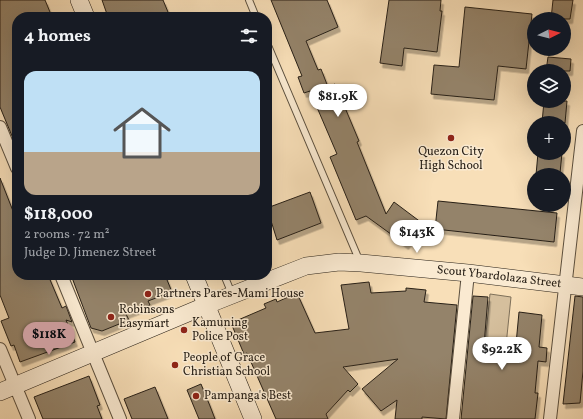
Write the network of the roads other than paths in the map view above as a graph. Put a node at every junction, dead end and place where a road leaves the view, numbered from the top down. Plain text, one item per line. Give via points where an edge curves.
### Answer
1 (79, 0) edge
2 (249, 0) edge
3 (84, 12) edge
4 (254, 12) edge
5 (272, 55) edge
6 (0, 128) edge
7 (583, 131) edge
8 (12, 156) edge
9 (361, 263) junction
10 (468, 273) junction
11 (272, 277) edge
12 (63, 280) edge
13 (196, 280) edge
14 (226, 280) edge
15 (262, 280) edge
16 (566, 285) junction
17 (583, 287) edge
18 (232, 295) junction
19 (206, 305) junction
20 (0, 349) edge
21 (93, 352) junction
22 (8, 389) edge
23 (29, 419) edge
24 (120, 419) edge
25 (253, 419) edge
26 (454, 419) edge
27 (550, 419) edge

1 - 3 street
2 - 4 lane
5 - 9 lane
6 - 8 street
7 - 16 street
9 - 10 street, Scout Ybardolaza Street
9 - 11 street, Scout Ybardolaza Street via 339,262 306,266
10 - 16 street, Scout Ybardolaza Street
10 - 26 street
12 - 21 street
13 - 19 street
14 - 18 lane
15 - 18 street, Scout Ybardolaza Street
16 - 17 street, Scout Ybardolaza Street
16 - 27 street
18 - 19 street, Scout Ybardolaza Street
19 - 21 street, Scout Ybardolaza Street
19 - 25 street
20 - 22 street
21 - 22 street, Scout Ybardolaza Street
21 - 24 street
22 - 23 street

